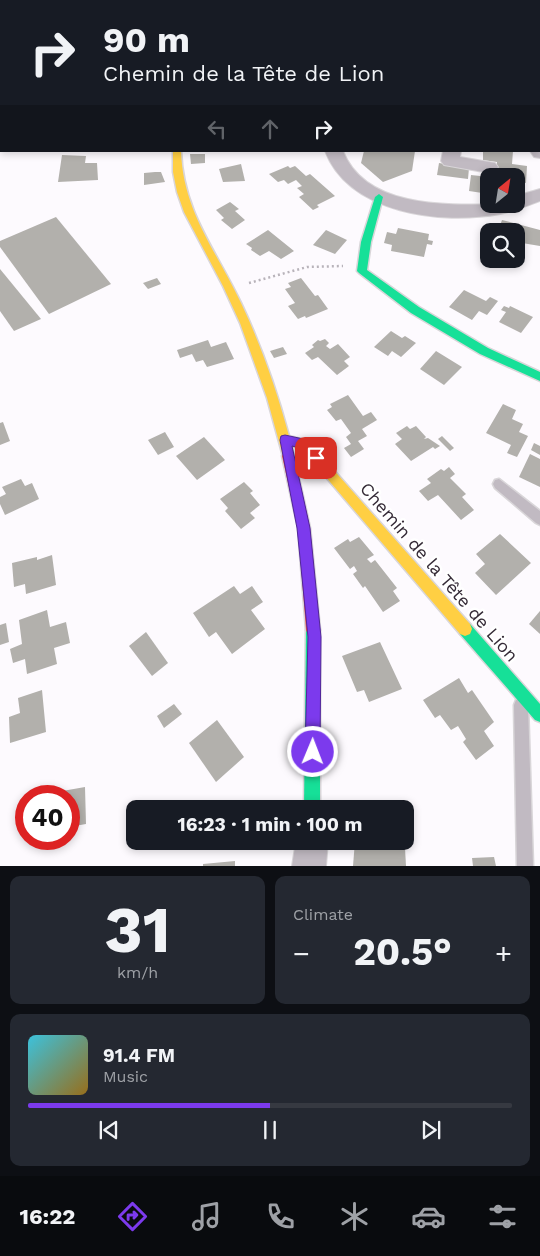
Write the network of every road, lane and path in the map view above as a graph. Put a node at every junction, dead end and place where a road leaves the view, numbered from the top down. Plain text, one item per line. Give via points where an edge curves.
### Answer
1 (177, 152) edge
2 (334, 152) edge
3 (452, 152) edge
4 (489, 167) dead end
5 (540, 195) edge
6 (379, 197) junction
7 (525, 200) edge
8 (480, 209) edge
9 (363, 265) junction
10 (229, 289) junction
11 (540, 376) edge
12 (285, 440) junction
13 (499, 484) dead end
14 (540, 519) edge
15 (521, 693) junction
16 (539, 713) edge
17 (312, 800) edge
18 (311, 850) edge
19 (309, 866) edge
20 (525, 866) edge

1 - 10 street via 176,167 187,210
2 - 6 street via 349,174
3 - 4 street via 450,160
5 - 7 street
6 - 8 street via 448,210
6 - 9 street
9 - 10 path via 313,265 279,272
9 - 11 street via 362,271 415,310 484,350
10 - 12 street via 267,379
12 - 15 street, Chemin de la Tête de Lion via 304,444
12 - 17 street via 304,528 314,637
13 - 14 lane
15 - 16 street, Chemin de la Tête de Lion
15 - 20 lane
18 - 19 street

